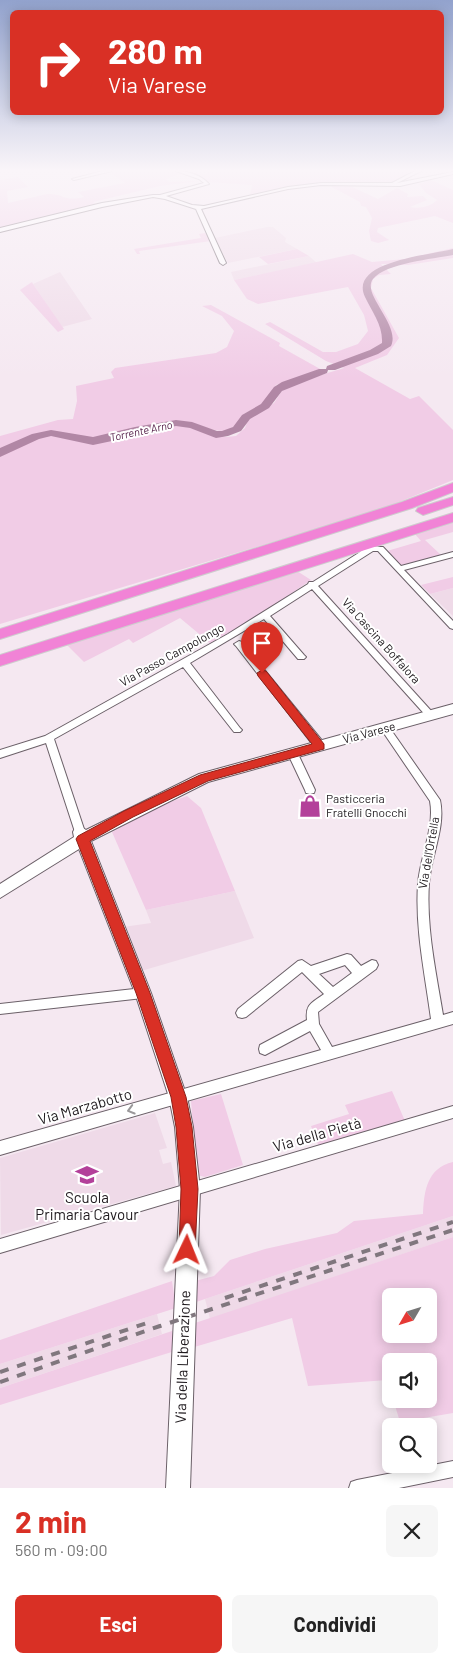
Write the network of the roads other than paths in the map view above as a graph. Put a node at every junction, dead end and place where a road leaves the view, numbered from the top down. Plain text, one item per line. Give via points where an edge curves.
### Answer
1 (212, 240) edge
2 (223, 263) dead end
3 (453, 488) edge
4 (453, 501) edge
5 (453, 510) edge
6 (453, 517) edge
7 (453, 554) edge
8 (398, 570) junction
9 (312, 584) junction
10 (265, 615) junction
11 (453, 626) edge
12 (0, 634) edge
13 (239, 644) dead end
14 (0, 645) edge
15 (0, 654) edge
16 (301, 657) dead end
17 (0, 661) edge
18 (184, 662) junction
19 (453, 709) edge
20 (431, 716) junction
21 (386, 728) junction
22 (237, 730) dead end
23 (49, 738) junction
24 (320, 746) junction
25 (0, 754) edge
26 (294, 754) junction
27 (310, 790) dead end
28 (81, 835) junction
29 (0, 884) edge
30 (0, 892) edge
31 (372, 965) dead end
32 (309, 972) junction
33 (360, 974) junction
34 (143, 993) junction
35 (333, 995) junction
36 (0, 1009) edge
37 (242, 1013) dead end
38 (453, 1018) edge
39 (438, 1022) junction
40 (312, 1023) junction
41 (266, 1049) dead end
42 (329, 1053) junction
43 (178, 1097) junction
44 (453, 1112) edge
45 (0, 1148) edge
46 (190, 1189) junction
47 (0, 1246) edge
48 (453, 1469) edge
49 (178, 1488) edge
50 (357, 1488) edge

1 - 2 street
3 - 12 highway
4 - 14 highway
5 - 15 highway
6 - 17 highway
7 - 8 street
8 - 9 street, Via Passo Campolongo via 380,549 375,548
8 - 11 street
9 - 10 street, Via Passo Campolongo
9 - 20 street, Via Cascina Boffalora
10 - 16 street
10 - 18 street, Via Passo Campolongo
13 - 24 street
18 - 22 street
18 - 23 street, Via Passo Campolongo
19 - 20 main road, Via Varese
20 - 21 main road, Via Varese
21 - 24 main road, Via Varese
21 - 39 street, Via dell'Ortella via 438,808 422,895
23 - 25 street, Via Passo Campolongo
23 - 28 street
24 - 26 main road, Via Varese
26 - 27 street
26 - 28 main road, Via Varese via 198,781
28 - 29 main road, Via Varese
28 - 30 main road, Via Varese
28 - 34 main road, Via della Liberazione
31 - 33 street
32 - 33 street via 347,959
32 - 35 street
32 - 37 street via 302,965
33 - 35 street
34 - 36 street
34 - 43 main road, Via della Liberazione
35 - 40 street via 312,1010
38 - 39 street
39 - 42 street
40 - 41 street
40 - 42 street
42 - 43 street
43 -> 45 street, Via Marzabotto
43 - 46 main road, Via della Liberazione
44 - 46 street, Via della Pietà
46 - 47 street, Via della Pietà
46 - 49 main road, Via della Liberazione
48 - 50 street

